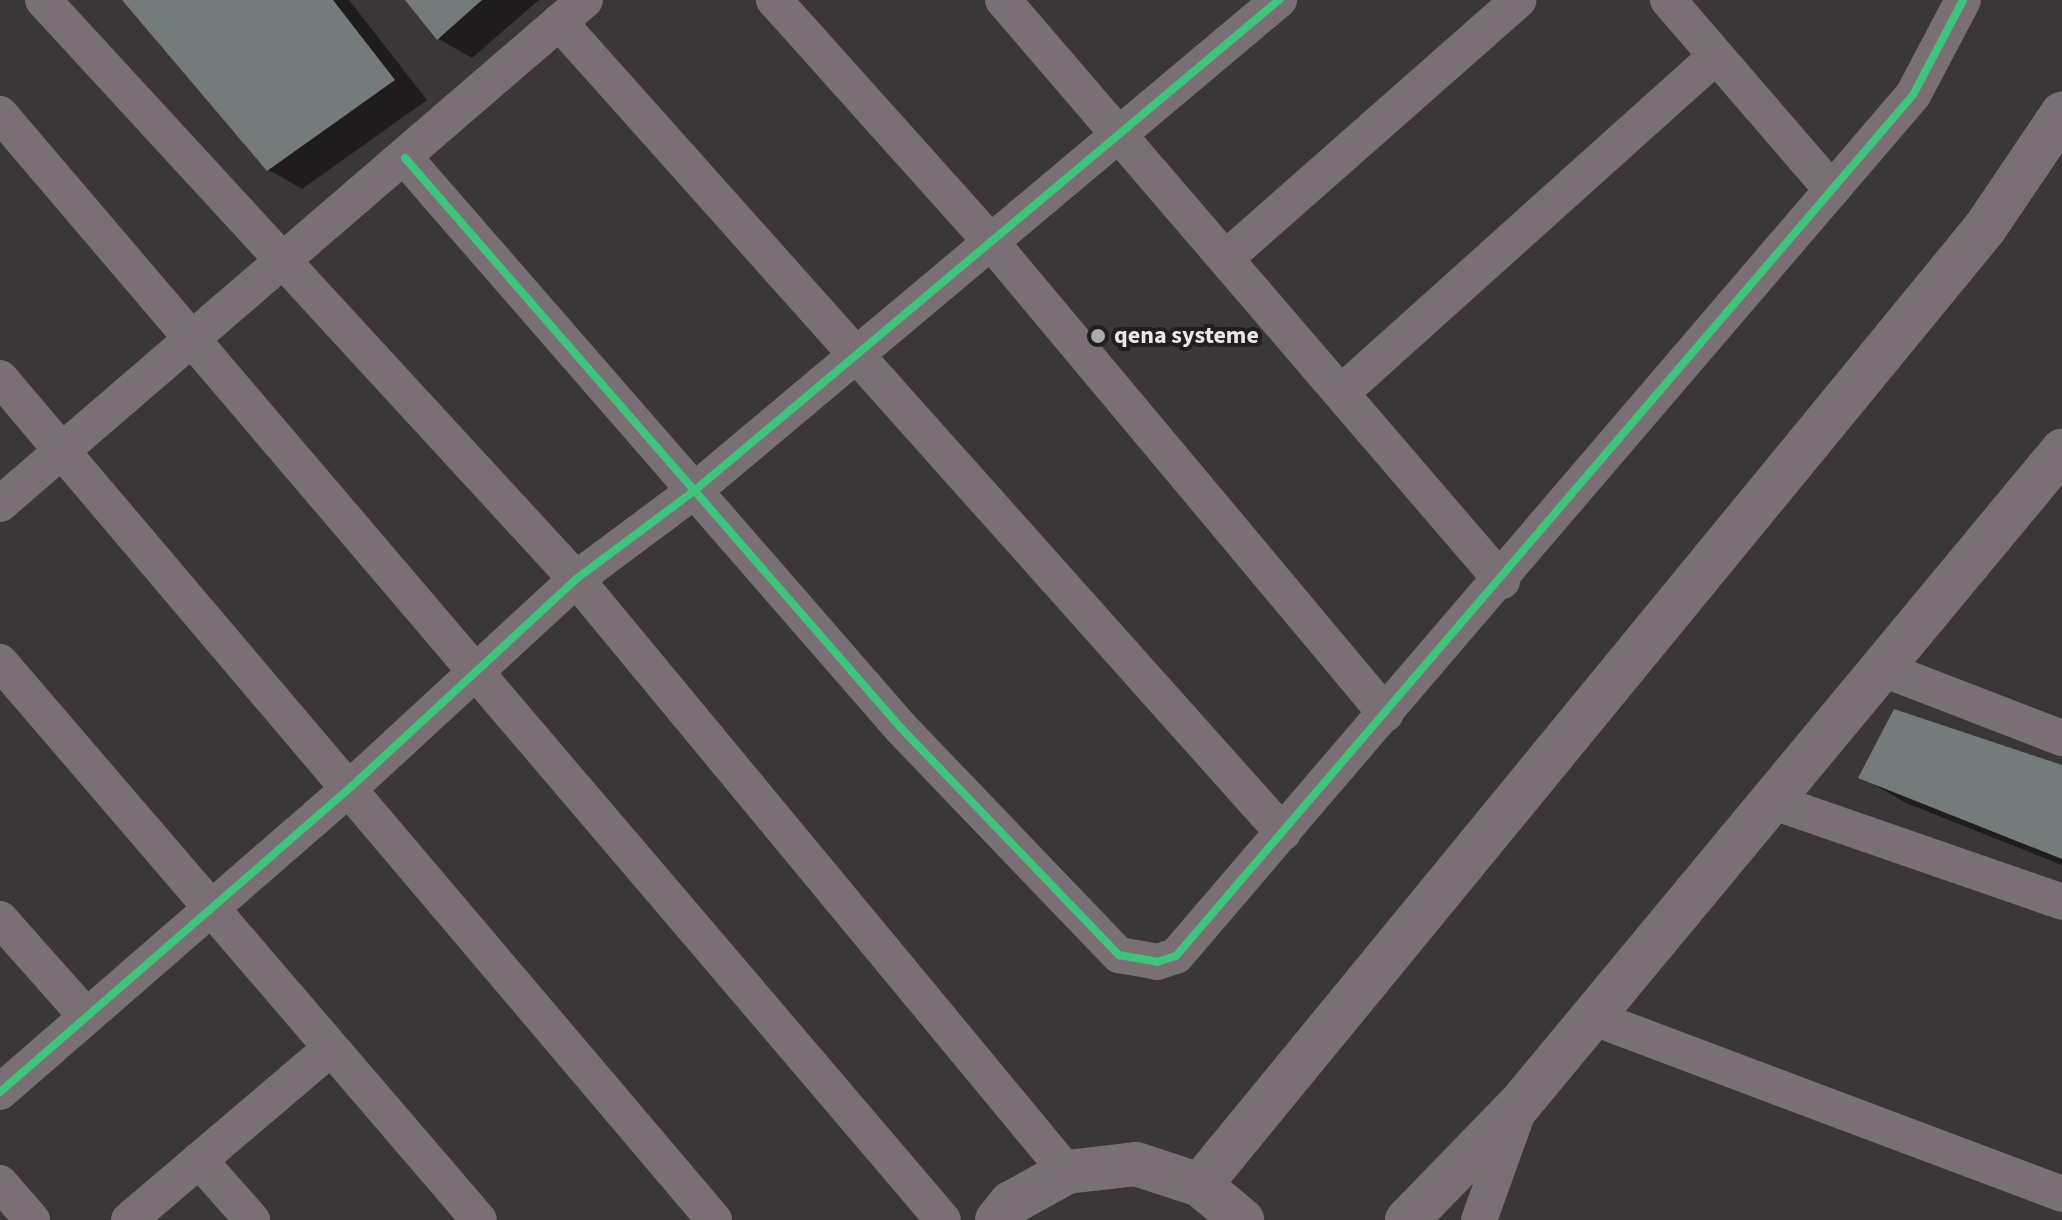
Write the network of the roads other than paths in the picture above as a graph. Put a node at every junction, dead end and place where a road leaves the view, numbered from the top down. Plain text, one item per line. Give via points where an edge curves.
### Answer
1 (43, 0) edge
2 (774, 0) edge
3 (1003, 0) edge
4 (1279, 0) edge
5 (1519, 0) edge
6 (1668, 0) edge
7 (1948, 9) edge
8 (572, 11) edge
9 (1716, 56) junction
10 (0, 114) edge
11 (2062, 114) edge
12 (1122, 137) junction
13 (405, 158) junction
14 (1832, 190) junction
15 (991, 242) junction
16 (1226, 258) junction
17 (283, 266) junction
18 (194, 338) junction
19 (854, 358) junction
20 (0, 378) edge
21 (1341, 393) junction
22 (64, 451) junction
23 (2062, 451) edge
24 (694, 491) junction
25 (0, 504) edge
26 (576, 579) junction
27 (1502, 581) junction
28 (0, 662) edge
29 (474, 668) junction
30 (1883, 669) junction
31 (1386, 714) junction
32 (2062, 738) edge
33 (352, 786) junction
34 (1774, 802) junction
35 (1283, 833) junction
36 (2062, 902) edge
37 (212, 909) junction
38 (0, 919) edge
39 (86, 1016) junction
40 (1594, 1018) junction
41 (331, 1048) junction
42 (0, 1092) edge
43 (1520, 1104) junction
44 (199, 1160) junction
45 (1067, 1172) junction
46 (0, 1183) edge
47 (1200, 1185) junction
48 (2062, 1194) edge
49 (713, 1219) edge
50 (32, 1220) edge
51 (129, 1220) edge
52 (252, 1220) edge
53 (479, 1220) edge
54 (943, 1220) edge
55 (997, 1220) edge
56 (1242, 1220) edge
57 (1407, 1220) edge
58 (1479, 1220) edge

1 - 17 street
2 - 15 street
3 - 12 street
4 - 12 street
5 - 16 street
6 - 9 street
7 - 14 street via 1913,95
8 - 13 street
8 - 19 street
9 - 14 street
9 - 21 street
10 - 18 street
11 - 47 street via 1985,228
12 - 15 street
12 - 16 street
13 - 17 street
13 - 24 street
14 - 27 street
15 - 19 street
15 - 31 street
16 - 21 street
17 - 18 street
17 - 26 street
18 - 22 street
18 - 29 street
19 - 24 street
19 - 35 street
20 - 22 street
21 - 27 street
22 - 25 street
22 - 33 street
23 - 30 street
24 - 26 street
24 - 35 street via 901,728 1119,955 1141,962 1176,956
26 - 29 street
26 - 45 street
27 - 31 street
28 - 37 street
29 - 33 street
29 - 54 street
30 - 32 street
30 - 34 street
31 - 35 street
33 - 37 street
33 - 49 street
34 - 36 street
34 - 40 street
37 - 39 street
37 - 41 street
38 - 39 street
39 - 42 street
40 - 43 street
40 - 48 street
41 - 44 street
41 - 53 street
43 - 57 street
43 - 58 street
44 - 51 street
44 - 52 street
45 - 47 street via 1136,1164
45 - 55 street via 1011,1203
46 - 50 street
47 - 56 street

